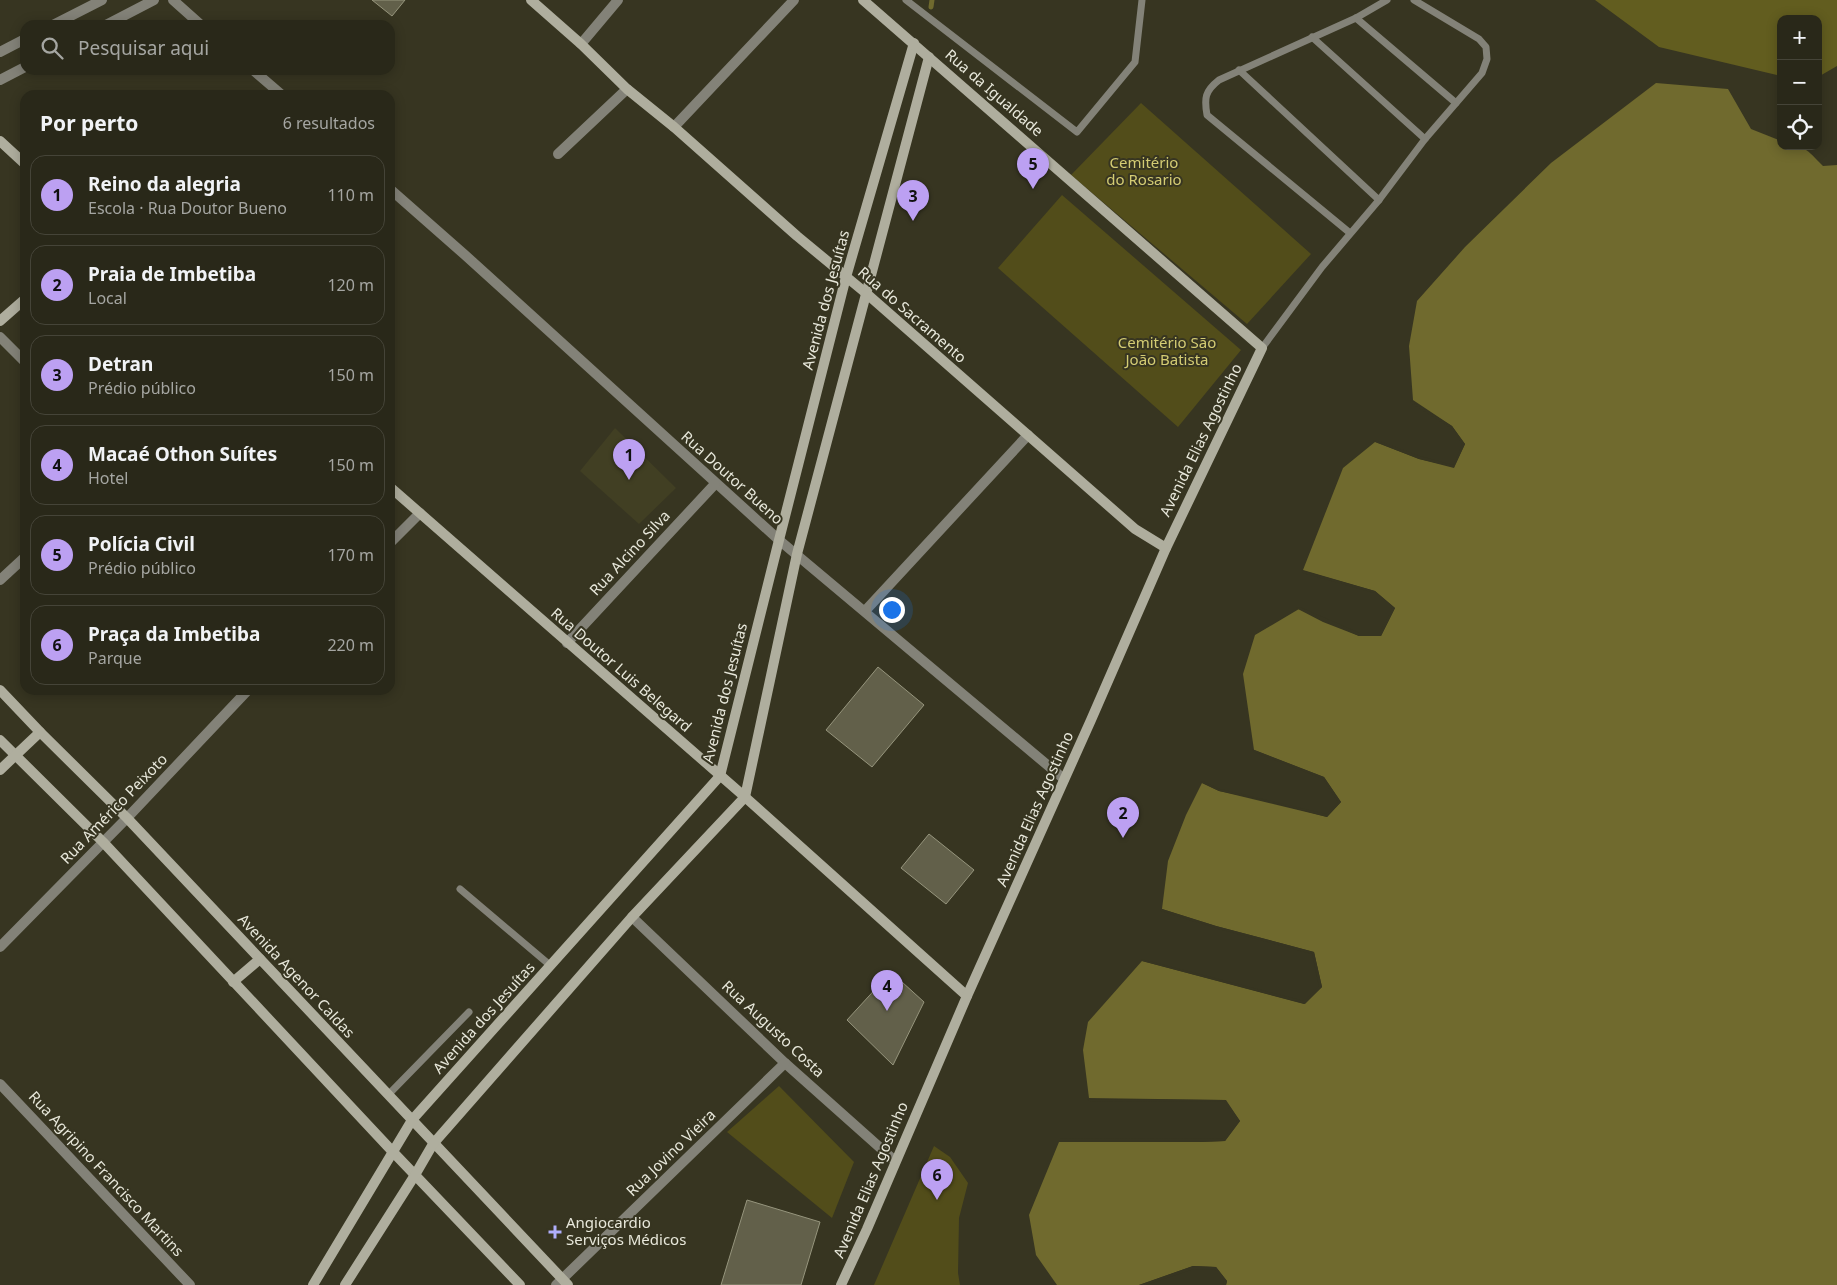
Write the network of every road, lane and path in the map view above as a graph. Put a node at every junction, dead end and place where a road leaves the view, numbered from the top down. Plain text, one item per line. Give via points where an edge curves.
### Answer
1 (102, 0) edge
2 (154, 0) edge
3 (173, 0) edge
4 (531, 0) edge
5 (618, 0) edge
6 (794, 0) edge
7 (863, 0) edge
8 (906, 0) edge
9 (1142, 0) edge
10 (1386, 0) edge
11 (1414, 0) edge
12 (1356, 18) junction
13 (63, 20) edge
14 (116, 20) edge
15 (195, 20) edge
16 (1312, 37) junction
17 (20, 42) edge
18 (914, 43) junction
19 (581, 44) junction
20 (0, 52) edge
21 (929, 57) junction
22 (20, 70) edge
23 (1240, 70) junction
24 (259, 75) edge
25 (0, 80) edge
26 (627, 89) junction
27 (276, 90) edge
28 (1456, 103) junction
29 (674, 128) junction
30 (1425, 139) junction
31 (0, 141) edge
32 (558, 154) dead end
33 (20, 159) edge
34 (395, 194) edge
35 (1379, 200) junction
36 (1350, 233) junction
37 (846, 277) junction
38 (867, 294) junction
39 (20, 303) edge
40 (0, 320) edge
41 (0, 337) edge
42 (1262, 348) junction
43 (20, 357) edge
44 (1028, 435) junction
45 (716, 484) junction
46 (395, 491) edge
47 (420, 513) junction
48 (395, 538) edge
49 (779, 540) junction
50 (1166, 548) junction
51 (797, 554) junction
52 (20, 562) edge
53 (0, 580) edge
54 (865, 612) junction
55 (567, 642) junction
56 (0, 690) edge
57 (243, 695) edge
58 (40, 732) junction
59 (0, 740) edge
60 (14, 755) junction
61 (0, 770) edge
62 (720, 776) junction
63 (1064, 779) junction
64 (745, 797) junction
65 (127, 818) junction
66 (103, 842) junction
67 (460, 889) dead end
68 (632, 917) junction
69 (0, 947) edge
70 (260, 959) junction
71 (550, 966) junction
72 (233, 982) junction
73 (967, 996) junction
74 (469, 1012) dead end
75 (785, 1063) junction
76 (0, 1084) edge
77 (388, 1095) junction
78 (412, 1120) junction
79 (433, 1144) junction
80 (393, 1152) junction
81 (895, 1161) junction
82 (415, 1175) junction
83 (562, 1283) edge
84 (190, 1285) edge
85 (313, 1285) edge
86 (345, 1285) edge
87 (520, 1285) edge
88 (841, 1285) edge

1 - 13 street
2 - 14 street
3 - 15 street
4 - 19 street, Rua do Sacramento
5 - 19 street
6 - 29 street
7 - 18 street, Rua da Igualdade
8 - 9 lane via 1077,132 1134,62
10 - 12 lane
11 - 28 lane via 1486,46 1487,59 1482,73
12 - 16 lane
12 - 28 lane
16 - 23 lane
16 - 30 lane
17 - 20 street
18 - 21 street, Rua da Igualdade
18 - 37 street, Avenida dos Jesuítas
19 - 26 street, Rua do Sacramento
21 - 38 street
21 - 42 street, Rua da Igualdade
22 - 25 street
23 - 35 lane
23 - 36 lane via 1209,88 1205,102 1207,115
24 - 27 street
26 - 29 street, Rua do Sacramento
26 - 32 street
28 - 30 lane
29 - 37 street, Rua do Sacramento
30 - 35 lane
31 - 33 street
34 - 45 street, Rua Doutor Bueno
35 - 36 lane
36 - 42 lane
37 - 38 street, Rua do Sacramento
37 - 49 street, Avenida dos Jesuítas
38 - 44 street, Rua do Sacramento
38 - 51 street
39 - 40 street
41 - 43 street
42 - 50 street, Avenida Elias Agostinho
44 - 50 street, Rua do Sacramento via 1135,529
44 - 54 street
45 - 49 street, Rua Doutor Bueno
45 - 55 street, Rua Alcino Silva
46 - 47 street, Rua Doutor Luis Belegard
47 - 48 street
47 - 55 street, Rua Doutor Luis Belegard
49 - 51 street, Rua Doutor Bueno
49 - 62 street, Avenida dos Jesuítas
50 - 63 street, Avenida Elias Agostinho
51 - 54 street, Rua Doutor Bueno
51 - 64 street
52 - 53 street
54 - 63 street, Rua Doutor Bueno
55 - 62 street, Rua Doutor Luis Belegard
56 - 58 street, Avenida Agenor Caldas
57 - 65 street, Rua Américo Peixoto
58 - 60 street
58 - 65 street, Avenida Agenor Caldas
59 - 60 street
60 - 61 street
60 - 66 street
62 - 64 street, Rua Doutor Luis Belegard
62 - 71 street, Avenida dos Jesuítas
63 - 73 street, Avenida Elias Agostinho
64 - 68 street
64 - 73 street, Rua Doutor Luis Belegard
65 - 66 street, Rua Américo Peixoto
65 - 70 street, Avenida Agenor Caldas
66 - 69 street, Rua Américo Peixoto
66 - 72 street
67 - 71 lane
68 - 75 street, Rua Augusto Costa
68 - 79 street
70 - 72 street
70 - 77 street, Avenida Agenor Caldas
71 - 78 street, Avenida dos Jesuítas
72 - 80 street
73 - 81 street, Avenida Elias Agostinho
74 - 77 lane
75 - 81 street, Rua Augusto Costa
75 - 83 street, Rua Jovino Vieira
76 - 84 street, Rua Agripino Francisco Martins
77 - 78 street, Avenida Agenor Caldas
78 - 79 street, Avenida Agenor Caldas
78 - 80 street, Avenida dos Jesuítas
79 - 82 street
79 - 83 street, Avenida Agenor Caldas
80 - 82 street
80 - 85 street, Avenida dos Jesuítas
81 - 88 street, Avenida Elias Agostinho
82 - 86 street
82 - 87 street

